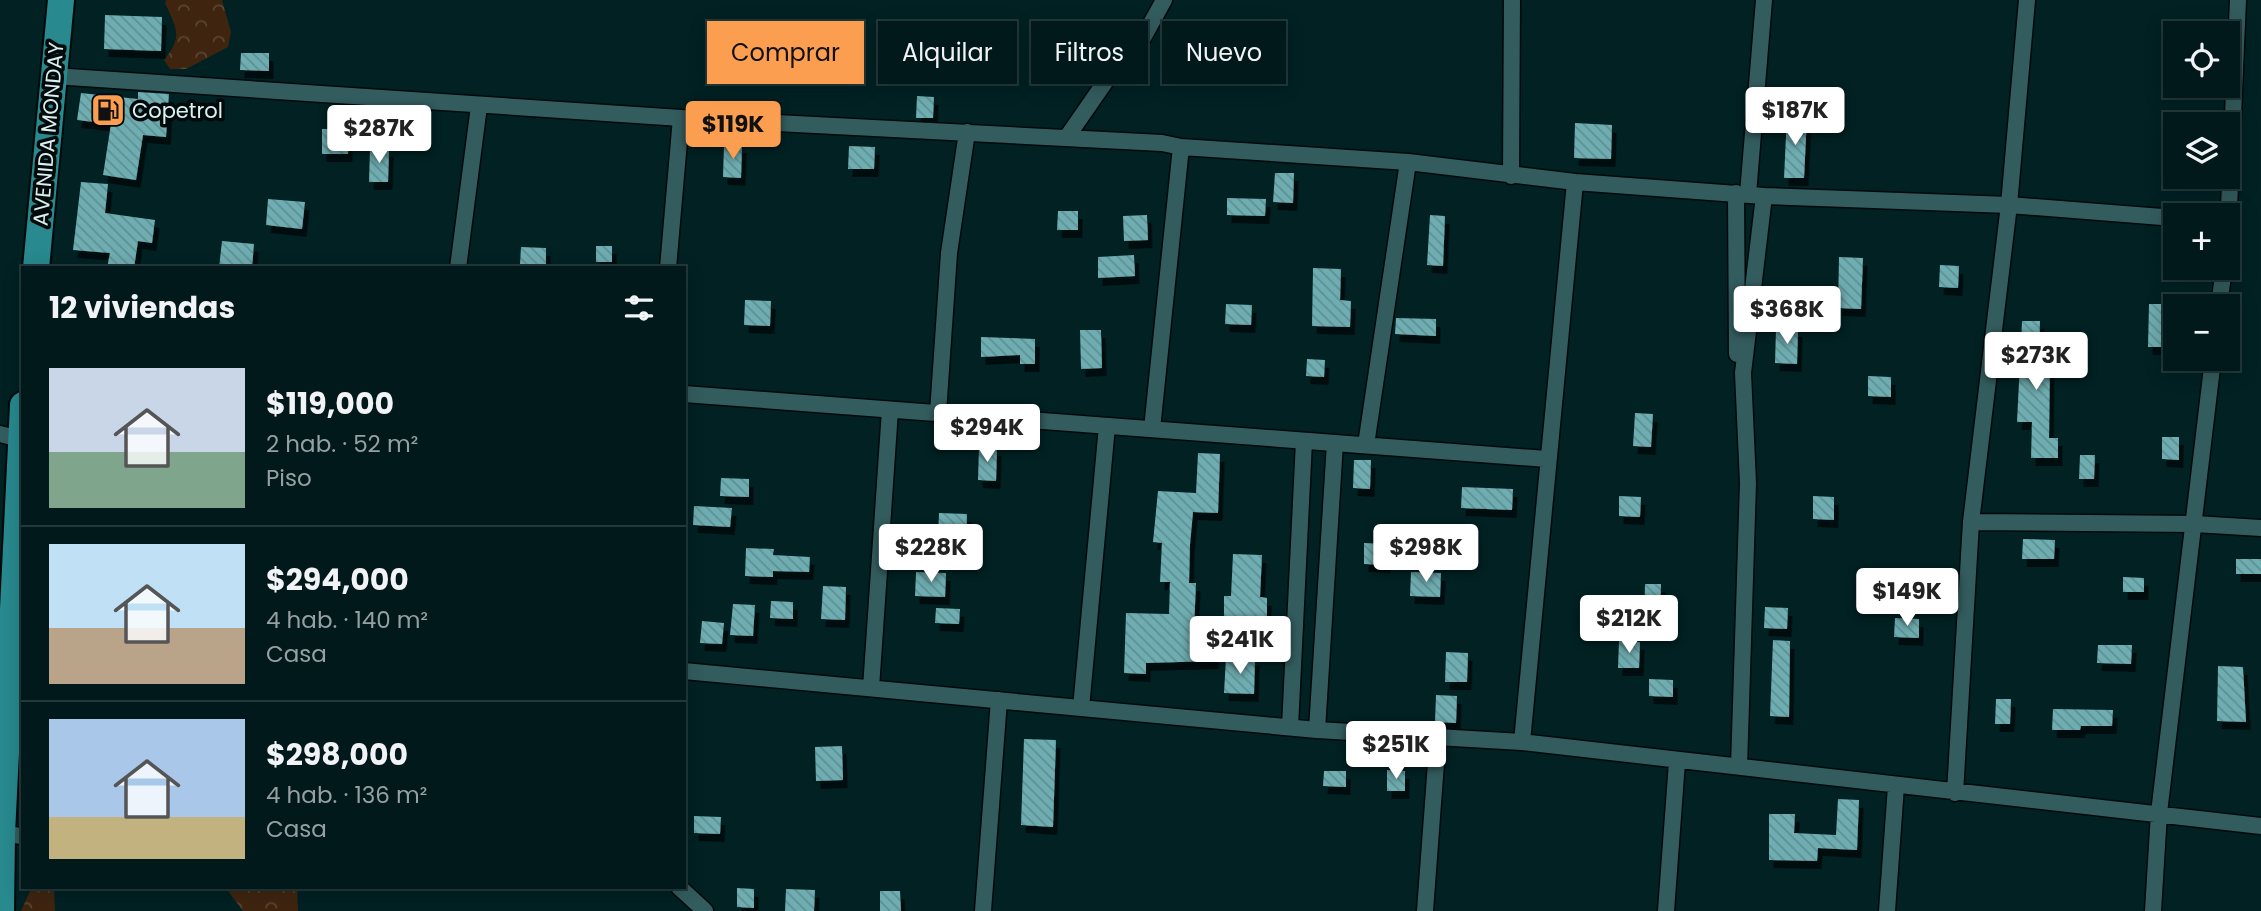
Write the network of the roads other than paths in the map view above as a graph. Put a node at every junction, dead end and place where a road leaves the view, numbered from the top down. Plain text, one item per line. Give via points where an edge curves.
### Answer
1 (61, 0) edge
2 (1164, 0) edge
3 (1512, 0) edge
4 (1764, 0) edge
5 (2026, 0) edge
6 (2238, 0) edge
7 (54, 76) junction
8 (479, 106) junction
9 (681, 118) junction
10 (967, 132) junction
11 (1067, 137) junction
12 (1181, 147) junction
13 (1408, 162) junction
14 (1511, 176) junction
15 (1576, 182) junction
16 (1750, 194) junction
17 (2229, 203) edge
18 (2009, 205) junction
19 (2163, 217) edge
20 (36, 266) edge
21 (458, 266) edge
22 (668, 266) edge
23 (2213, 371) edge
24 (1743, 373) junction
25 (686, 394) edge
26 (21, 410) edge
27 (890, 410) junction
28 (939, 413) junction
29 (1107, 426) junction
30 (1152, 429) junction
31 (10, 436) edge
32 (1304, 441) junction
33 (1335, 443) junction
34 (1366, 445) junction
35 (1547, 459) junction
36 (1971, 522) junction
37 (2195, 524) junction
38 (2261, 528) edge
39 (18, 609) edge
40 (686, 671) edge
41 (871, 688) junction
42 (999, 700) junction
43 (1081, 708) junction
44 (1290, 727) junction
45 (1317, 730) junction
46 (1438, 736) junction
47 (1522, 742) junction
48 (3, 754) edge
49 (1677, 762) junction
50 (1739, 767) junction
51 (1896, 786) junction
52 (1955, 793) junction
53 (2159, 813) junction
54 (2261, 826) edge
55 (12, 835) edge
56 (681, 889) edge
57 (1, 911) edge
58 (705, 911) edge
59 (983, 911) edge
60 (1425, 911) edge
61 (1666, 911) edge
62 (1888, 911) edge
63 (2153, 911) edge

1 - 7 highway, AVENIDA MONDAY
2 - 11 street via 1143,38 1121,59
3 - 14 street
4 - 16 street
5 - 18 street
6 - 17 street
7 - 8 street
7 - 20 highway, AVENIDA MONDAY
8 - 9 street
8 - 21 street
9 - 10 street
9 - 22 street
10 - 11 street
10 - 28 street via 949,253
11 - 12 street
12 - 13 street
12 - 30 street
13 - 14 street
13 - 34 street
14 - 15 street
15 - 16 street
15 - 35 street
16 - 18 street
16 - 24 street
16 - 24 street via 1737,358
18 - 19 street
18 - 36 street
23 - 37 street
24 - 50 street via 1748,483
25 - 27 street
26 - 31 highway
27 - 28 street
27 - 41 street
28 - 29 street
29 - 30 street
29 - 43 street
30 - 32 street
31 - 39 highway
32 - 33 street
32 - 44 street
33 - 34 street
33 - 45 street
34 - 35 street
35 - 47 street
36 - 37 street
36 - 52 street
37 - 38 street
37 - 53 street
39 - 48 highway
40 - 41 street
41 - 42 street
42 - 43 street
42 - 59 street
43 - 44 street
44 - 45 street
45 - 46 street
46 - 47 street
46 - 60 street
47 - 49 street
48 - 55 highway
49 - 50 street
49 - 61 street
50 - 51 street
51 - 52 street
51 - 62 street
52 - 53 street
53 - 54 street
53 - 63 street
55 - 57 highway
56 - 58 street

